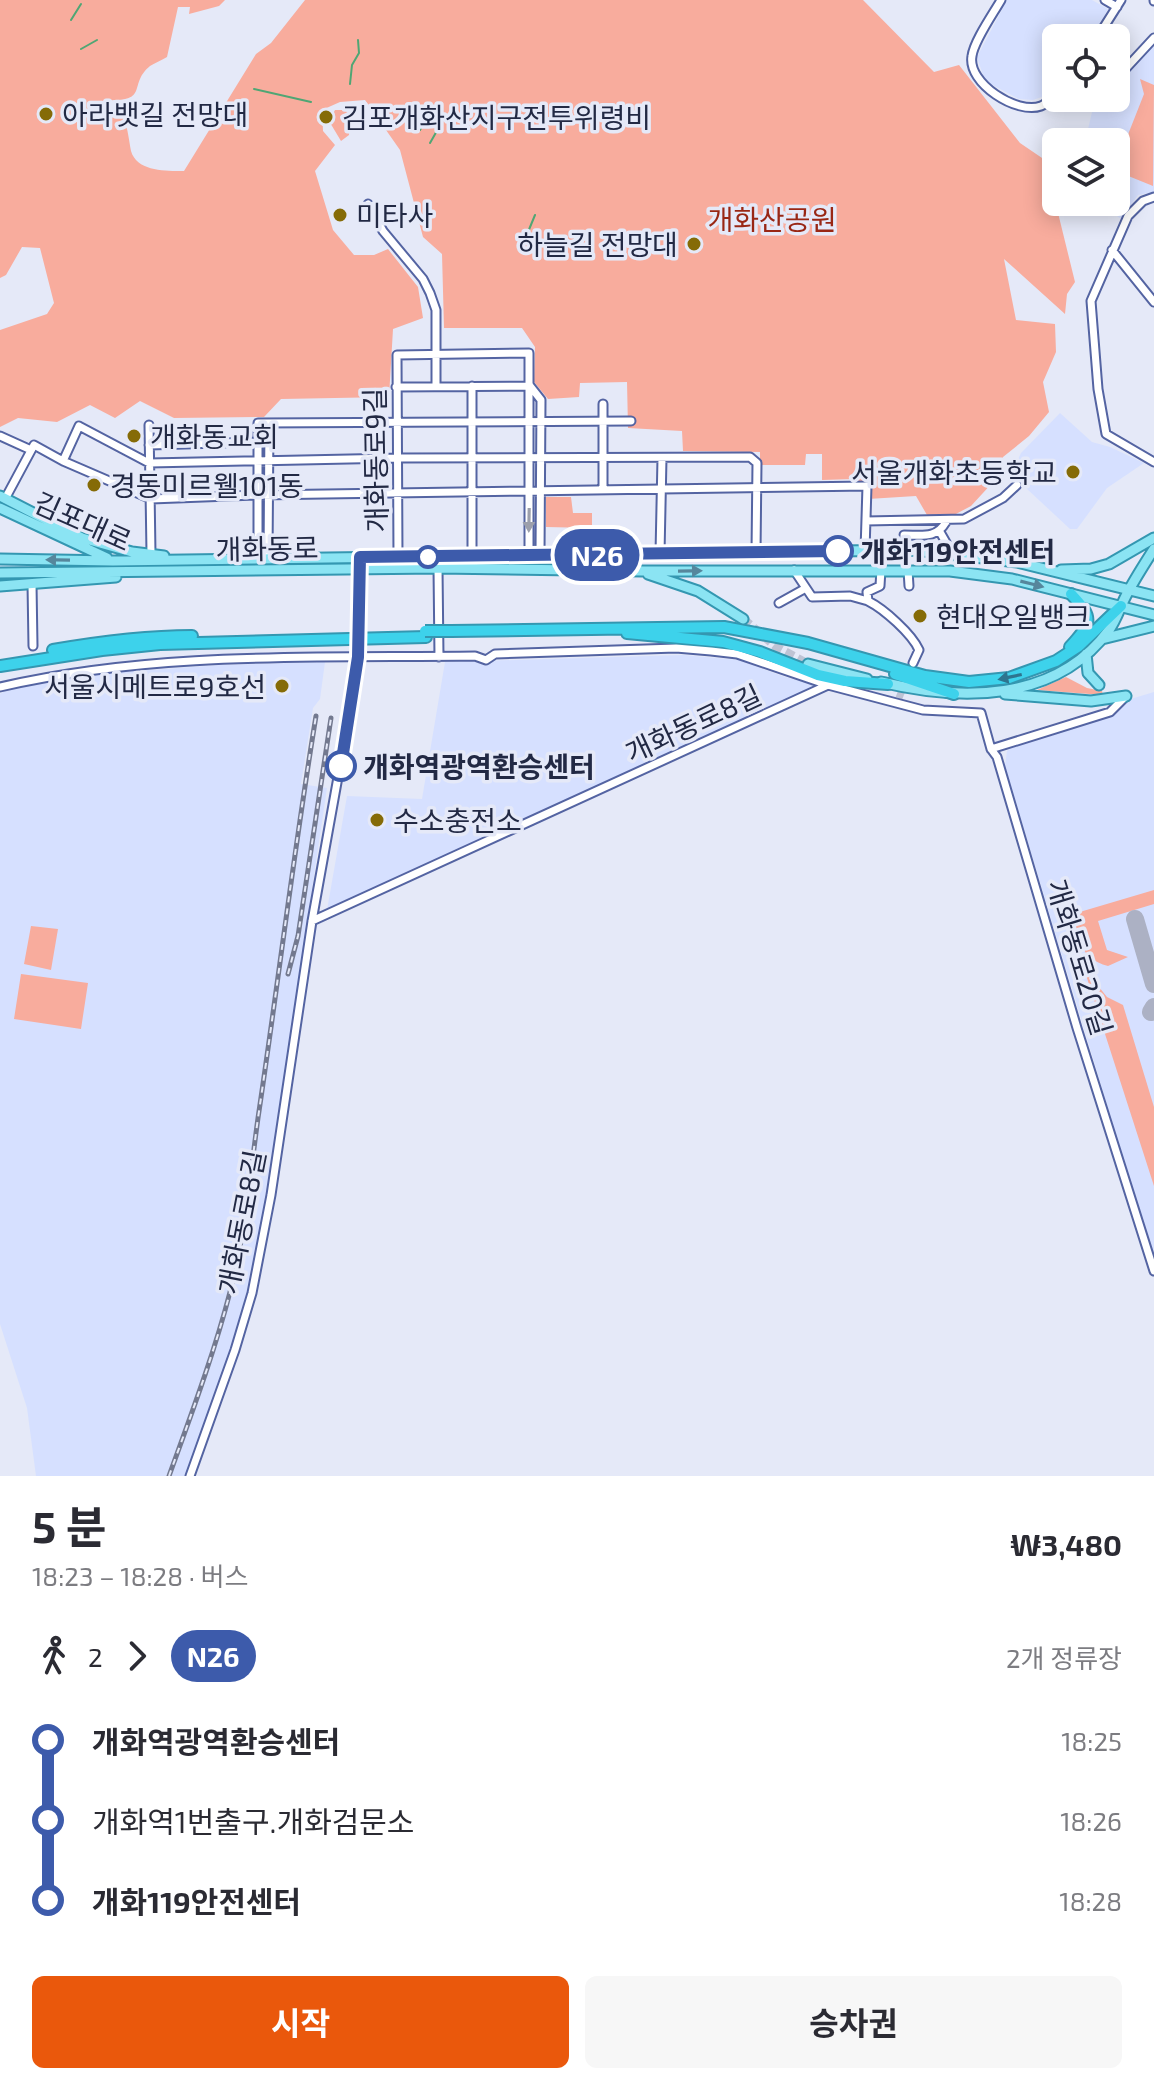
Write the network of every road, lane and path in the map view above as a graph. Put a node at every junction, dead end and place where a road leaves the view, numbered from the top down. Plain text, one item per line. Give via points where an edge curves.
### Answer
1 (1001, 0) edge
2 (1105, 0) edge
3 (1119, 3) edge
4 (1106, 24) edge
5 (1154, 38) edge
6 (1130, 64) edge
7 (1042, 105) edge
8 (1154, 197) edge
9 (368, 204) dead end
10 (1112, 250) junction
11 (1154, 289) edge
12 (1152, 300) edge
13 (437, 354) junction
14 (436, 386) junction
15 (472, 386) junction
16 (530, 386) junction
17 (396, 387) junction
18 (603, 404) dead end
19 (530, 421) junction
20 (541, 421) junction
21 (603, 421) junction
22 (631, 421) dead end
23 (396, 422) junction
24 (472, 422) junction
25 (269, 423) junction
26 (149, 425) dead end
27 (0, 436) edge
28 (258, 442) junction
29 (149, 445) junction
30 (31, 450) junction
31 (397, 458) junction
32 (472, 458) junction
33 (530, 458) junction
34 (540, 458) junction
35 (603, 458) junction
36 (662, 458) junction
37 (63, 461) junction
38 (258, 461) junction
39 (268, 461) junction
40 (1154, 462) edge
41 (149, 463) junction
42 (1017, 485) dead end
43 (755, 487) junction
44 (603, 489) junction
45 (662, 489) junction
46 (540, 490) junction
47 (472, 491) junction
48 (529, 491) junction
49 (396, 492) junction
50 (268, 494) junction
51 (258, 495) junction
52 (151, 499) junction
53 (2, 501) edge
54 (866, 521) junction
55 (904, 521) junction
56 (946, 522) junction
57 (940, 532) junction
58 (904, 535) junction
59 (1154, 538) edge
60 (1154, 549) edge
61 (904, 550) junction
62 (865, 551) junction
63 (151, 553) junction
64 (756, 553) junction
65 (952, 553) junction
66 (660, 554) junction
67 (540, 555) junction
68 (472, 556) junction
69 (529, 556) junction
70 (320, 557) junction
71 (398, 557) junction
72 (263, 558) junction
73 (0, 559) edge
74 (175, 560) junction
75 (113, 561) junction
76 (360, 563) junction
77 (438, 568) junction
78 (303, 569) junction
79 (881, 569) junction
80 (794, 570) junction
81 (908, 570) junction
82 (642, 571) junction
83 (1052, 571) junction
84 (148, 572) junction
85 (0, 573) edge
86 (32, 584) junction
87 (0, 586) edge
88 (909, 586) dead end
89 (806, 588) junction
90 (1129, 590) junction
91 (1071, 594) junction
92 (1154, 596) edge
93 (868, 601) junction
94 (779, 603) dead end
95 (1121, 606) junction
96 (1154, 615) edge
97 (743, 619) tunnel mouth
98 (1154, 626) edge
99 (359, 627) dead end
100 (625, 633) junction
101 (451, 634) junction
102 (1102, 639) junction
103 (33, 646) dead end
104 (1086, 654) junction
105 (439, 657) junction
106 (1056, 661) junction
107 (5, 662) edge
108 (913, 663) tunnel mouth
109 (808, 664) tunnel mouth
110 (32, 666) dead end
111 (33, 680) junction
112 (888, 684) junction
113 (828, 685) junction
114 (1099, 685) dead end
115 (0, 687) edge
116 (997, 693) junction
117 (954, 694) junction
118 (1126, 696) joint
119 (991, 749) junction
120 (338, 777) dead end
121 (312, 921) junction
122 (1154, 1271) edge
123 (190, 1476) edge

1 - 7 street via 971,55 972,70 982,85 1016,105
2 - 3 street
3 - 4 street
5 - 6 street
8 - 10 street via 1132,210
9 - 13 street via 430,293 436,310
10 - 12 street
10 - 40 street via 1091,301 1104,426 1111,439
11 - 12 street
13 - 14 street
13 - 16 street via 529,353
13 - 17 street, 개화동로9길 via 397,355
14 - 15 street
14 - 17 street
15 - 16 street
15 - 24 street
16 - 19 street
16 - 20 street via 541,400
17 - 23 street, 개화동로9길
18 - 21 street
19 - 20 street
19 - 24 street
19 - 33 street
20 - 21 street
20 - 34 street
21 - 22 street
21 - 35 street
23 - 24 street
23 - 25 street
23 - 31 street, 개화동로9길
24 - 32 street
25 - 28 street via 258,423
25 - 39 street
26 - 29 street
27 - 30 street
28 - 29 street
28 - 38 street
29 - 41 street
30 - 37 street via 34,445
30 - 53 street
31 - 32 street
31 - 39 street
31 - 49 street, 개화동로9길
32 - 33 street
32 - 47 street
33 - 34 street
33 - 48 street
34 - 35 street
34 - 46 street
35 - 36 street
35 - 44 street
36 - 43 street via 750,457 757,463
36 - 45 street
37 - 41 street via 79,426
37 - 52 street
38 - 39 street
38 - 41 street
38 - 51 street
39 - 50 street
41 - 52 street
42 - 56 street via 978,513
43 - 45 street
43 - 54 street via 867,486
43 - 64 street
44 - 45 street
44 - 46 street
45 - 66 street
46 - 48 street
46 - 67 street
47 - 48 street
47 - 49 street
47 - 68 street
48 -> 69 street
49 - 50 street
49 - 71 street, 개화동로9길
50 - 51 street
50 - 72 street
51 - 52 street
51 - 72 street
52 - 63 street
53 - 63 main road, 김포대로 via 82,538
53 - 75 main road, 김포대로
54 - 55 street
54 - 62 street
55 - 56 street
55 - 58 street
56 - 57 street
57 - 58 street
57 - 65 street
58 - 61 street
59 - 83 main road via 1109,564
60 - 90 main road
61 - 62 main road, 개화동로
61 - 65 main road, 개화동로
62 - 64 main road, 개화동로
63 - 74 main road, 김포대로
64 - 66 main road, 개화동로
65 - 83 main road, 개화동로
66 - 67 main road, 개화동로
67 - 69 main road, 개화동로
68 - 69 main road, 개화동로
68 - 71 main road, 개화동로
70 - 72 main road, 개화동로
70 - 76 main road, 개화동로
70 - 78 main road
71 - 76 main road, 개화동로
72 - 74 main road, 개화동로
75 -> 73 main road, 개화동로
74 - 75 main road, 개화동로
75 - 84 main road, 김포대로
76 - 77 main road, 개화동로
76 - 78 main road, 개화동로
76 - 99 street
77 - 82 main road, 개화동로
77 - 105 street
78 - 84 main road, 개화동로
79 - 80 main road, 개화동로
79 - 81 main road, 개화동로
79 - 93 street via 880,586 867,592
82 -> 80 main road, 개화동로
80 - 89 street
81 - 88 street
81 -> 91 main road, 개화동로 via 1012,579
82 - 97 main road via 698,591
83 - 90 main road, 개화동로
84 - 85 main road, 개화동로
84 - 86 main road
86 - 87 main road
86 - 103 street
89 - 93 street via 812,597
89 - 94 street
90 - 92 main road, 개화동로
90 - 95 main road
91 - 95 main road, 개화동로
91 - 106 highway via 1086,610 1088,624
93 - 108 street via 914,640 919,650
95 - 96 main road, 개화동로
95 - 102 main road
95 - 106 highway
98 - 102 main road
100 - 101 highway
100 - 112 highway via 723,642 818,675
100 - 117 highway via 759,637
106 -> 101 highway via 1009,678 969,682 724,627
101 - 107 highway, bridge via 159,636
102 - 104 main road
104 - 114 main road via 1088,673
104 - 116 main road via 1041,681
105 - 111 street via 167,661
105 - 113 street via 486,660 495,654 676,648 737,654
109 - 112 main road
110 - 111 street
111 - 115 street
112 - 117 main road
113 - 119 street, 개화동로20길 via 923,710 981,713
113 - 121 street, 개화동로8길
116 - 117 main road
116 - 118 main road via 1091,701
118 - 119 street via 1110,712
119 - 122 street, 개화동로20길
120 - 121 street, 개화동로8길
121 - 123 street, 개화동로8길 via 252,1293

